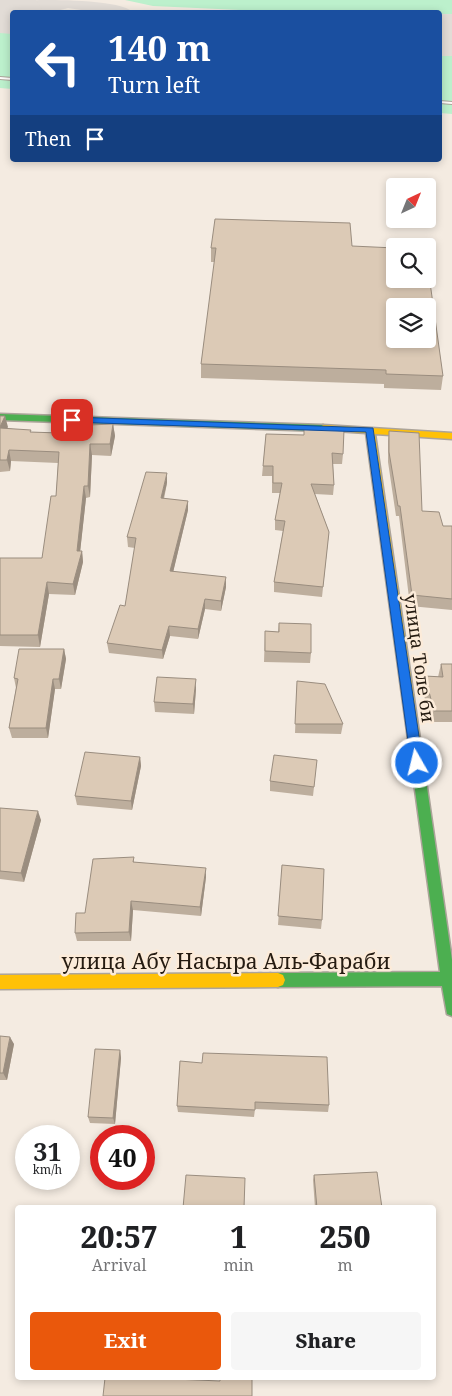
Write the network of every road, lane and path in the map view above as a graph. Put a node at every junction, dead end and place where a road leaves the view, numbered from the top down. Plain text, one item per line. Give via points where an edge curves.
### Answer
1 (0, 417) edge
2 (370, 430) junction
3 (452, 436) edge
4 (450, 979) edge
5 (0, 982) edge
6 (452, 1009) edge

1 - 2 street
2 - 3 street
2 - 4 street, улица Толе би
4 - 5 street, улица Абу Насыра Аль-Фараби
4 - 6 street, улица Толе би

